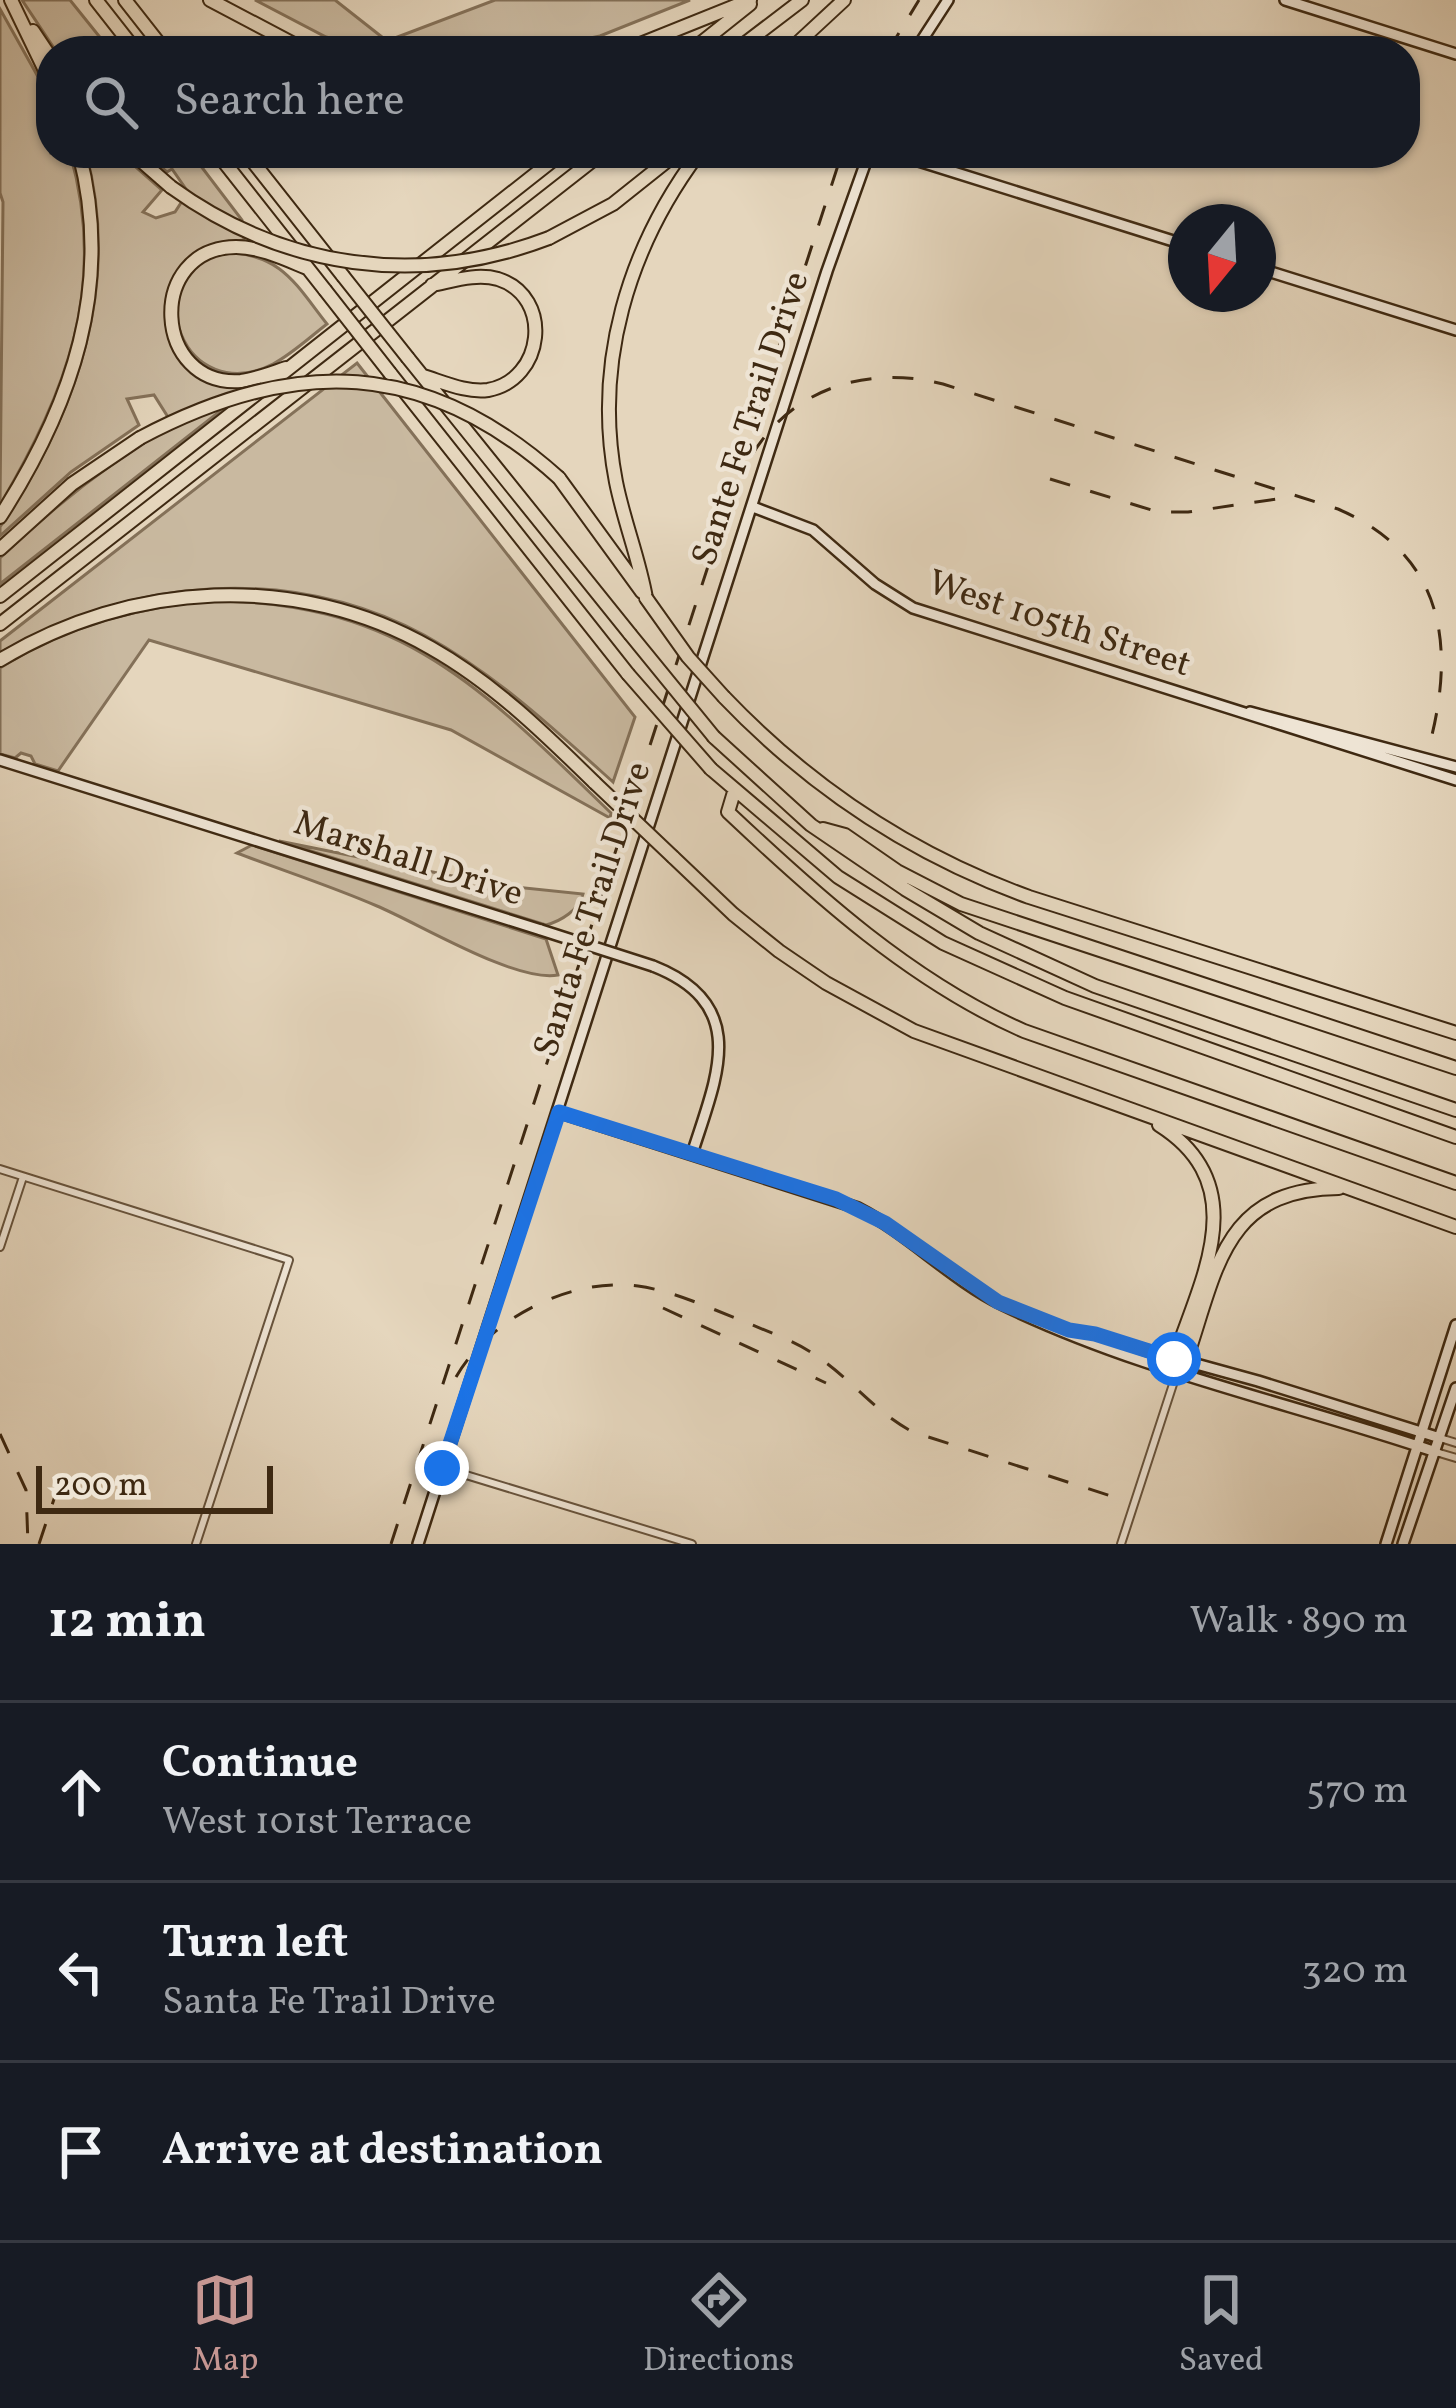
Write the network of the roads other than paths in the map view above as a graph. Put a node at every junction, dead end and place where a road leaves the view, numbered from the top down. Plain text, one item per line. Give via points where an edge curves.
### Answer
1 (11, 0) edge
2 (96, 0) edge
3 (125, 0) edge
4 (210, 0) edge
5 (753, 0) edge
6 (802, 0) edge
7 (844, 0) edge
8 (948, 0) edge
9 (1285, 0) edge
10 (36, 36) edge
11 (124, 36) edge
12 (153, 36) edge
13 (278, 36) edge
14 (661, 36) edge
15 (709, 36) edge
16 (755, 36) edge
17 (805, 36) edge
18 (925, 36) edge
19 (1399, 36) edge
20 (1420, 43) edge
21 (36, 52) edge
22 (1456, 54) edge
23 (81, 168) edge
24 (149, 168) edge
25 (229, 168) edge
26 (258, 168) edge
27 (543, 168) edge
28 (582, 168) edge
29 (658, 168) edge
30 (689, 168) edge
31 (864, 168) edge
32 (941, 168) edge
33 (1168, 239) edge
34 (307, 268) junction
35 (1276, 274) edge
36 (428, 286) junction
37 (1456, 330) edge
38 (291, 367) junction
39 (422, 376) junction
40 (753, 508) junction
41 (0, 517) edge
42 (0, 549) edge
43 (0, 596) edge
44 (646, 598) junction
45 (0, 624) edge
46 (0, 660) edge
47 (689, 702) joint
48 (1233, 710) junction
49 (0, 760) edge
50 (1456, 766) edge
51 (1456, 780) edge
52 (734, 792) junction
53 (811, 825) junction
54 (1456, 1033) edge
55 (1456, 1068) edge
56 (1456, 1110) edge
57 (559, 1112) junction
58 (1139, 1114) junction
59 (1456, 1137) edge
60 (692, 1154) junction
61 (0, 1169) edge
62 (24, 1176) junction
63 (1456, 1184) edge
64 (1346, 1187) junction
65 (1453, 1226) edge
66 (0, 1247) edge
67 (1456, 1325) edge
68 (1178, 1365) junction
69 (1456, 1388) edge
70 (1422, 1431) junction
71 (1440, 1438) junction
72 (1456, 1443) edge
73 (1418, 1445) junction
74 (1436, 1451) junction
75 (1456, 1458) edge
76 (442, 1468) junction
77 (196, 1544) edge
78 (418, 1544) edge
79 (692, 1544) edge
80 (1121, 1544) edge
81 (1386, 1544) edge
82 (1403, 1544) edge

1 - 10 highway
1 - 21 highway
2 - 11 highway
3 - 12 highway
4 - 13 highway
5 - 14 highway
5 - 15 highway
6 - 16 highway
7 - 17 highway
8 - 18 main road
9 - 19 main road
20 - 22 main road
23 - 41 highway via 93,241 84,333 51,426
24 - 29 highway, bridge via 209,214 265,241 400,267 471,262 549,238
25 - 34 highway
26 - 39 highway, bridge
27 - 38 highway
28 - 36 highway
30 - 44 highway via 639,254 612,360 615,476
31 - 40 main road, Sante Fe Trail Drive
32 - 33 main road
34 - 38 highway via 258,250 222,248 186,270 171,304 177,344 203,371 244,381
34 - 52 highway, bridge via 628,674
35 - 37 main road
36 - 39 highway via 504,281 529,305 536,342 522,370 495,388
36 - 45 highway
38 - 43 highway
39 - 53 highway, bridge via 715,737
40 - 47 main road, Sante Fe Trail Drive
40 - 48 main road, West 105th Street via 813,530 913,608
42 - 44 highway, bridge via 72,484 205,406 310,382 373,384 461,410 518,444 559,478
44 - 54 highway, bridge via 688,657 782,755 909,844 1029,897
46 - 58 highway, bridge via 72,623 137,604 228,594 319,604 386,626 452,661 527,718 779,951 879,1014
47 - 57 main road, Santa Fe Trail Drive
48 - 50 main road, West 105th Street
48 - 51 main road, West 105th Street
49 - 60 main road, Marshall Drive, bridge via 653,966 693,987 719,1033 718,1072
52 - 59 highway via 838,877 975,958 1065,998
52 - 63 highway via 728,812 758,840 905,963 980,1010
53 - 55 highway via 845,835 961,904
53 - 56 highway via 938,909 1057,970
57 - 60 main road
57 - 76 main road, Santa Fe Trail Drive
58 - 64 highway
58 - 68 highway via 1185,1144 1213,1197 1211,1251
60 - 68 main road via 858,1208 998,1302
61 - 62 street
62 - 66 street
62 - 77 street via 289,1261
64 - 65 highway
64 - 68 highway via 1287,1192 1244,1220
67 - 70 main road
68 - 70 main road
68 - 73 main road
68 - 80 street
69 - 71 main road
70 - 71 main road
70 - 73 main road
71 - 72 street
71 - 74 main road
73 - 74 main road
73 - 81 main road
74 - 75 street
74 - 82 main road
76 - 78 main road, Santa Fe Trail Drive
76 - 79 street

